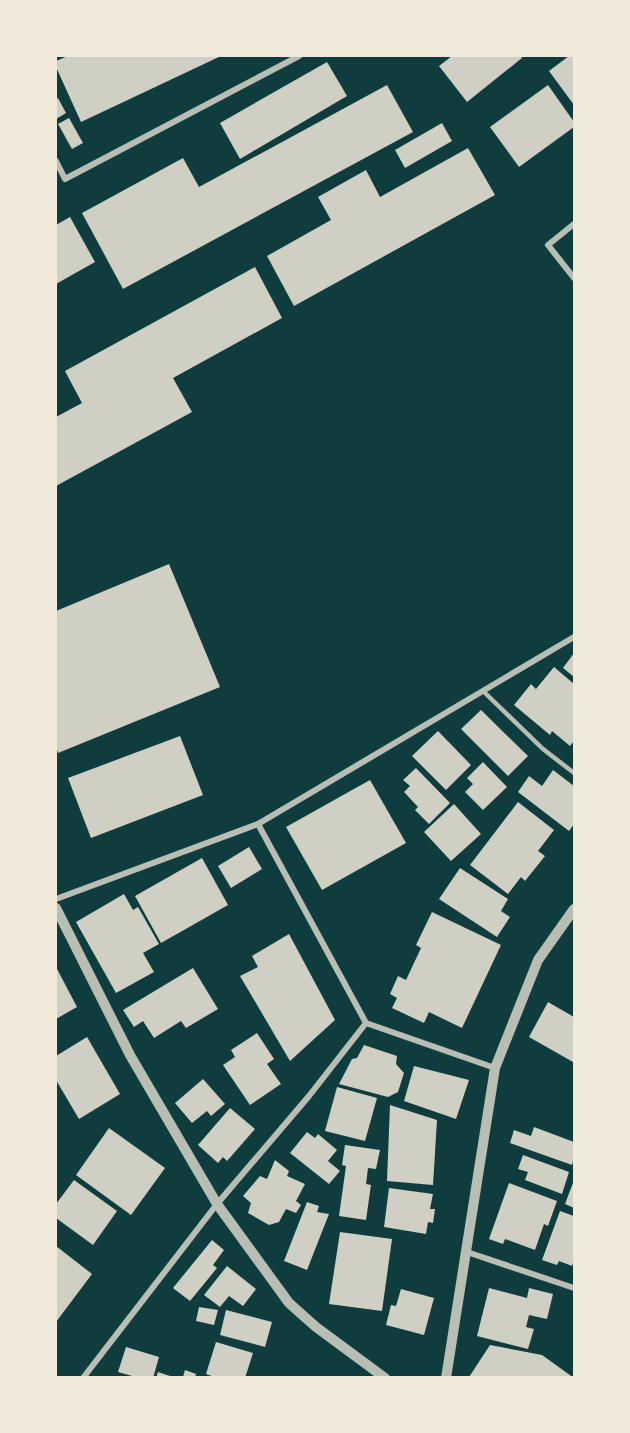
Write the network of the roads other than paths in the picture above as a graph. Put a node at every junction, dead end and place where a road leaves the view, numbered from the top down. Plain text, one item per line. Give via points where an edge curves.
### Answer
1 (299, 56) edge
2 (56, 160) edge
3 (574, 224) edge
4 (574, 278) edge
5 (574, 637) edge
6 (483, 691) junction
7 (574, 773) edge
8 (258, 824) junction
9 (56, 899) edge
10 (56, 908) edge
11 (574, 909) edge
12 (366, 1023) junction
13 (495, 1068) junction
14 (217, 1204) junction
15 (467, 1252) junction
16 (574, 1288) edge
17 (83, 1377) edge
18 (385, 1377) edge
19 (446, 1377) edge

1 - 2 street via 65,179
3 - 4 street via 548,245
5 - 6 street
6 - 7 lane
6 - 8 street
8 - 9 street
8 - 12 street
10 - 14 street via 130,1054
11 - 13 street via 538,960
12 - 13 street
12 - 14 street
13 - 15 street
14 - 17 street
14 - 18 street via 289,1303
15 - 16 street
15 - 19 street

